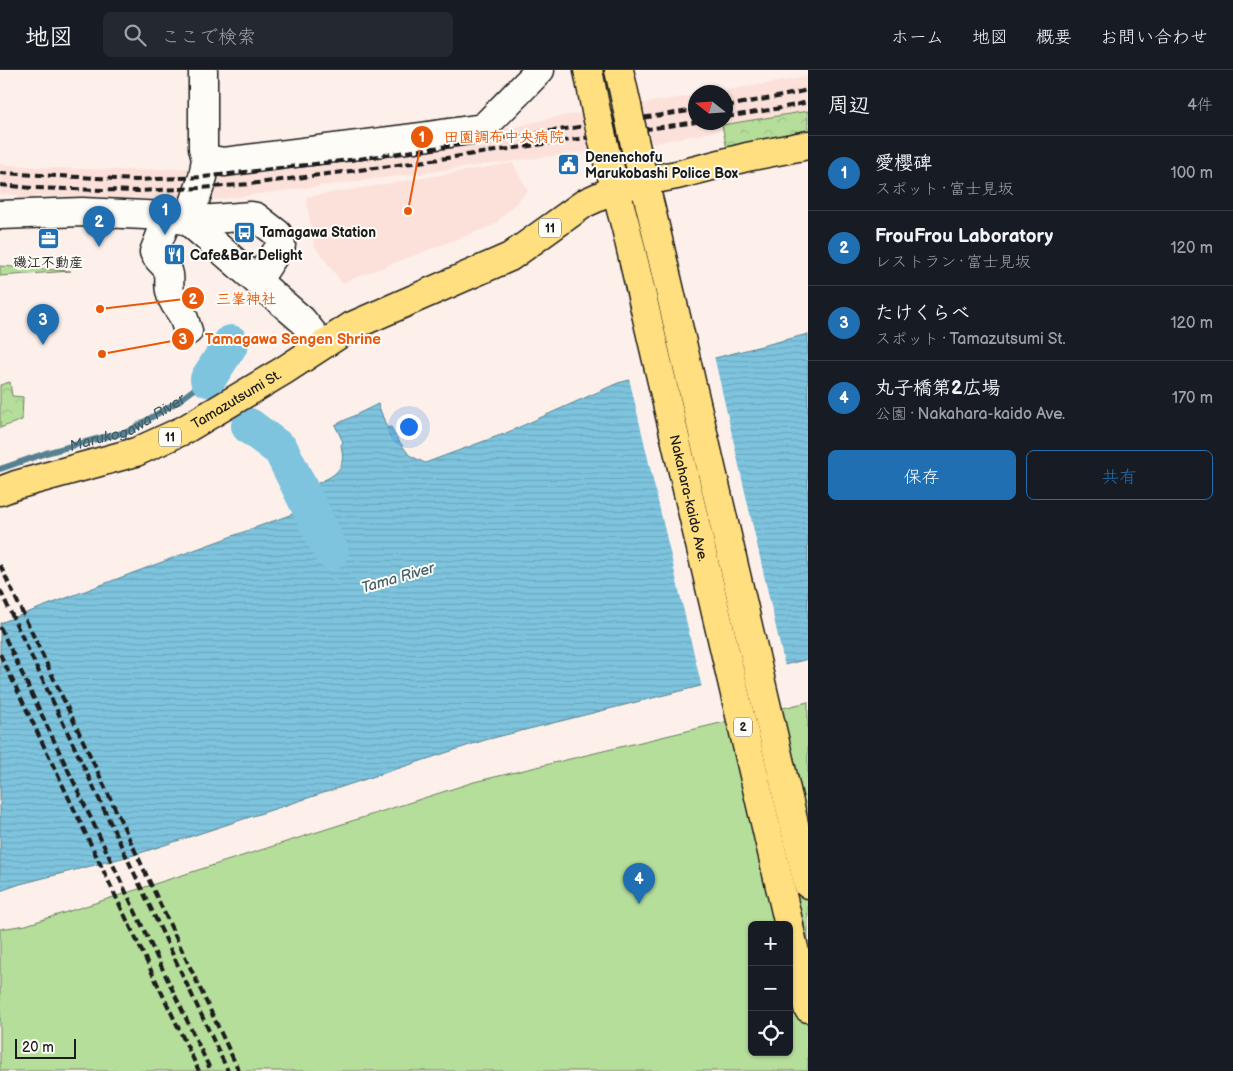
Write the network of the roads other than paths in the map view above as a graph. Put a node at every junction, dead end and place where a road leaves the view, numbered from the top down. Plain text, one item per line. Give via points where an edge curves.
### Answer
1 (203, 70) edge
2 (540, 70) edge
3 (588, 70) edge
4 (619, 70) edge
5 (808, 145) edge
6 (206, 159) junction
7 (644, 181) junction
8 (616, 189) junction
9 (0, 215) edge
10 (177, 218) junction
11 (257, 281) junction
12 (188, 331) dead end
13 (322, 344) junction
14 (0, 491) edge
15 (808, 884) edge
16 (788, 921) edge
17 (793, 943) edge
18 (808, 1008) edge

1 - 6 street via 203,148
2 - 6 street via 483,128 224,162
3 - 8 main road, Nakahara-kaido Ave. / 2, bridge
4 - 7 main road, Nakahara-kaido Ave. / 2, bridge
5 - 7 main road, 11
6 - 10 street via 200,188
7 - 8 main road, Tamazutsumi St. / 11
7 - 15 main road, Nakahara-kaido Ave. / 2
8 - 13 main road, Tamazutsumi St. / 11 via 585,203 510,257 363,320
8 - 16 main road, Nakahara-kaido Ave. / 2
9 - 10 street via 82,212
10 - 11 street
10 - 11 street via 251,216 278,234 281,245
10 - 12 street via 164,227 154,252 168,270 169,290
11 - 13 street via 302,320
13 - 14 main road, Tamazutsumi St. / 11 via 283,371 160,442 136,452
17 - 18 main road, Nakahara-kaido Ave. / 2

